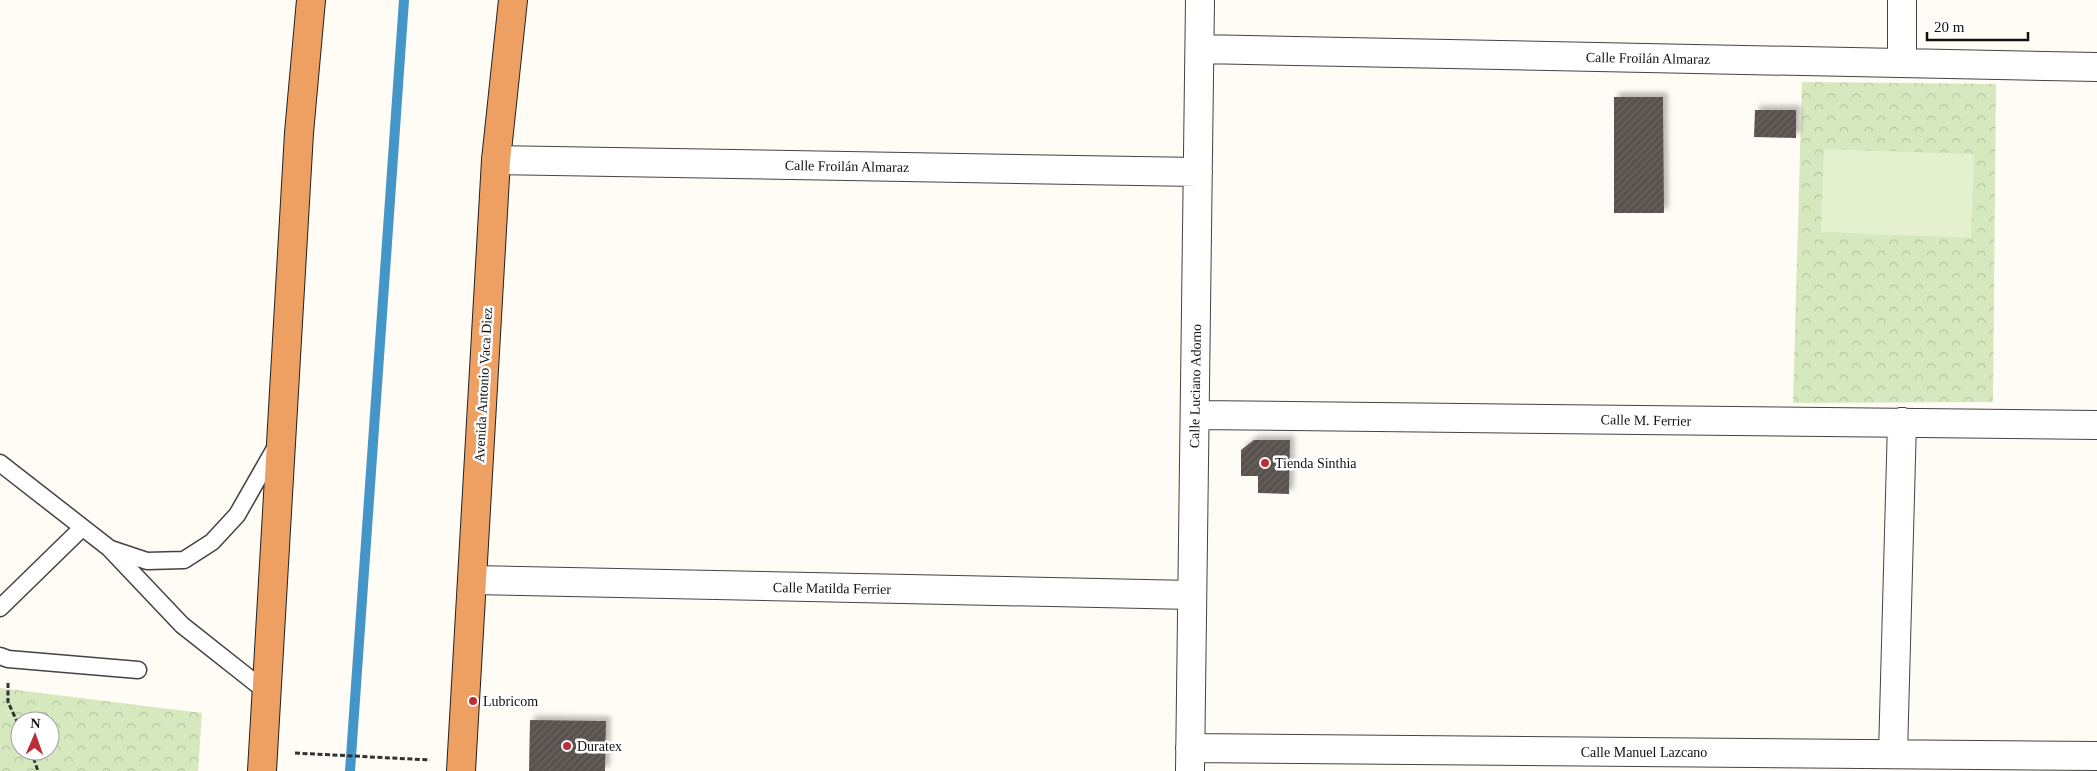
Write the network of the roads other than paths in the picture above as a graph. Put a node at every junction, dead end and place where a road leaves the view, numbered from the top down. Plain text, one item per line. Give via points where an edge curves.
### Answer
1 (311, 0) edge
2 (513, 0) edge
3 (1200, 0) edge
4 (1902, 0) edge
5 (1200, 49) junction
6 (1902, 63) junction
7 (2097, 67) edge
8 (496, 160) junction
9 (1198, 172) junction
10 (1195, 415) junction
11 (1902, 422) junction
12 (2097, 424) edge
13 (282, 436) junction
14 (0, 463) edge
15 (82, 528) junction
16 (108, 548) junction
17 (472, 580) junction
18 (1192, 595) junction
19 (0, 608) edge
20 (4, 658) edge
21 (138, 670) dead end
22 (268, 693) junction
23 (1893, 754) junction
24 (2097, 756) edge
25 (1190, 759) edge
26 (262, 771) edge
27 (461, 771) edge

1 - 13 highway via 299,132
2 - 8 highway, Avenida Antonio Vaca Diez
3 - 5 street, Calle Luciano Adorno
4 - 6 street
5 - 6 street, Calle Froilán Almaraz
5 - 9 street, Calle Luciano Adorno
6 - 7 street, Calle Froilán Almaraz
8 - 9 street, Calle Froilán Almaraz
8 - 17 highway, Avenida Antonio Vaca Diez
9 - 10 street, Calle Luciano Adorno
10 - 11 street, Calle M. Ferrier
10 - 18 street, Calle Luciano Adorno
11 - 12 street, Calle M. Ferrier
11 - 23 street
13 - 16 lane via 237,515 212,542 184,560 148,560
13 - 22 highway
14 - 15 lane
15 - 16 lane
15 - 19 lane
16 - 22 lane via 182,625
17 - 18 street, Calle Matilda Ferrier
17 - 27 highway, Avenida Antonio Vaca Diez
18 - 25 street, Calle Luciano Adorno
20 - 21 lane
22 - 26 highway
23 - 24 street, Calle Manuel Lazcano
23 - 25 street, Calle Manuel Lazcano

